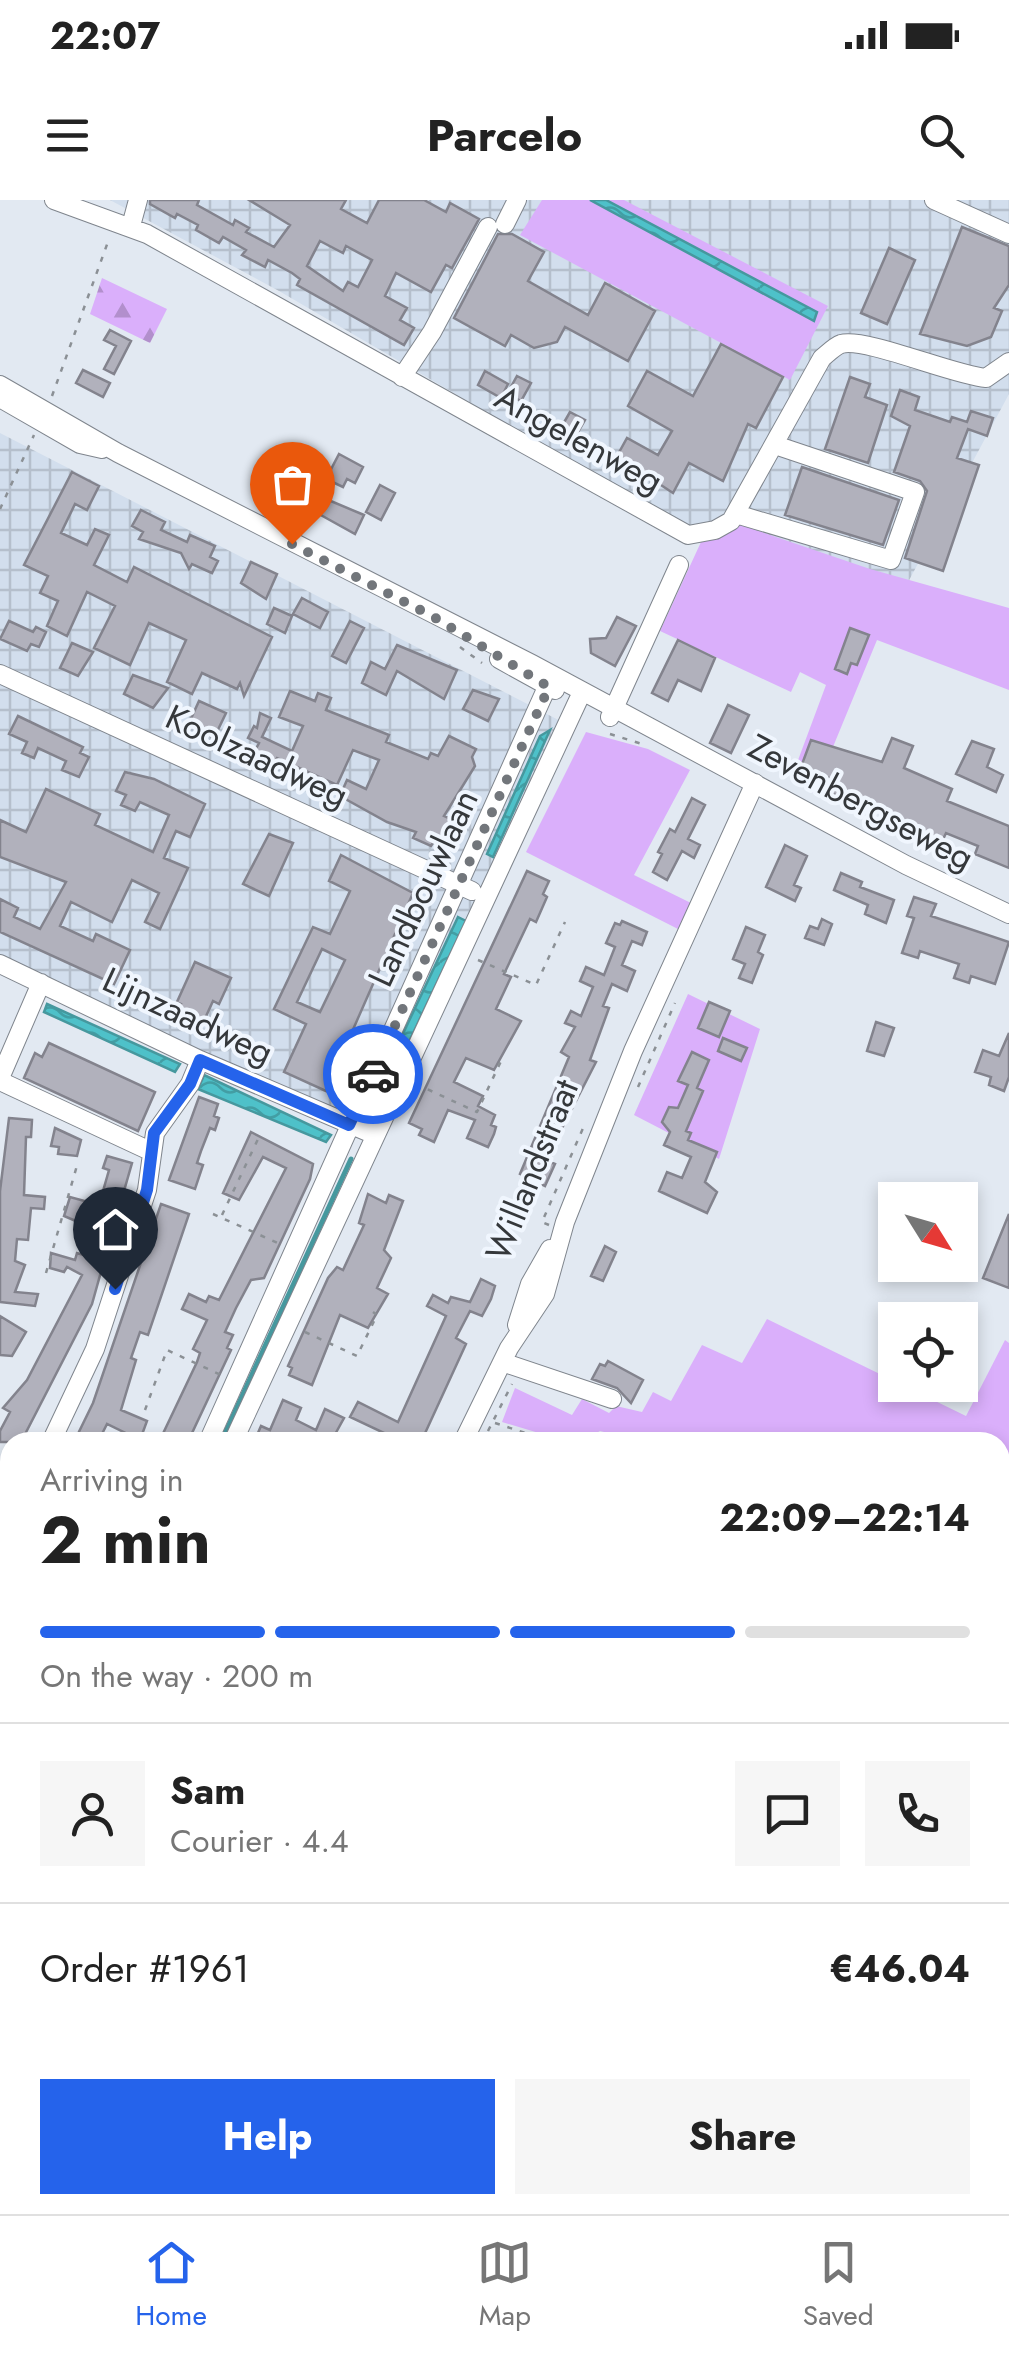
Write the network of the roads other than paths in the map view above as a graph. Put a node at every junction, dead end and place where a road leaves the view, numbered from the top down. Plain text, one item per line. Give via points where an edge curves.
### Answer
1 (54, 200) edge
2 (138, 200) edge
3 (517, 200) edge
4 (934, 200) edge
5 (123, 223) junction
6 (1009, 234) edge
7 (1009, 362) edge
8 (402, 377) junction
9 (0, 385) edge
10 (0, 398) edge
11 (43, 416) junction
12 (775, 445) junction
13 (736, 514) junction
14 (679, 565) dead end
15 (0, 674) edge
16 (551, 682) junction
17 (580, 697) junction
18 (612, 713) junction
19 (754, 783) junction
20 (462, 886) junction
21 (486, 898) junction
22 (1009, 914) edge
23 (0, 964) edge
24 (41, 984) junction
25 (200, 1060) junction
26 (0, 1080) edge
27 (349, 1125) junction
28 (375, 1135) junction
29 (150, 1151) junction
30 (510, 1360) junction
31 (612, 1399) dead end
32 (56, 1432) edge
33 (213, 1432) edge
34 (238, 1432) edge
35 (469, 1432) edge

1 - 5 street, Angelenweg
2 - 5 street
3 - 8 street
4 - 6 street
5 - 8 street, Angelenweg
7 - 12 street via 986,378 966,376 841,344 822,358
8 - 13 street, Angelenweg via 688,535 715,530
9 - 11 street, Zevenbergseweg
10 - 11 street, Zevenbergseweg
11 - 16 street, Zevenbergseweg via 80,444 118,454
12 - 13 street
12 - 13 street via 916,492 890,560
14 - 18 street
15 - 20 street, Koolzaadweg via 396,848
16 - 17 street, Zevenbergseweg
16 - 20 street, Landbouwlaan
17 - 18 street, Zevenbergseweg
17 - 21 street, Landbouwlaan
18 - 19 street, Zevenbergseweg
19 - 22 street, Zevenbergseweg
19 - 30 street, Willandstraat via 690,945 633,1051 530,1284
20 - 21 street, Koolzaadweg
20 - 27 street, Landbouwlaan
21 - 28 street, Landbouwlaan
23 - 24 street, Lijnzaadweg
24 - 25 street, Lijnzaadweg
24 - 26 street
25 - 27 street, Lijnzaadweg
25 - 29 street via 154,1133
26 - 29 street
27 - 28 street
27 - 33 street, Landbouwlaan
28 - 34 street, Landbouwlaan
29 - 32 street via 147,1190 95,1348
30 - 31 street
30 - 35 street, Willandstraat

